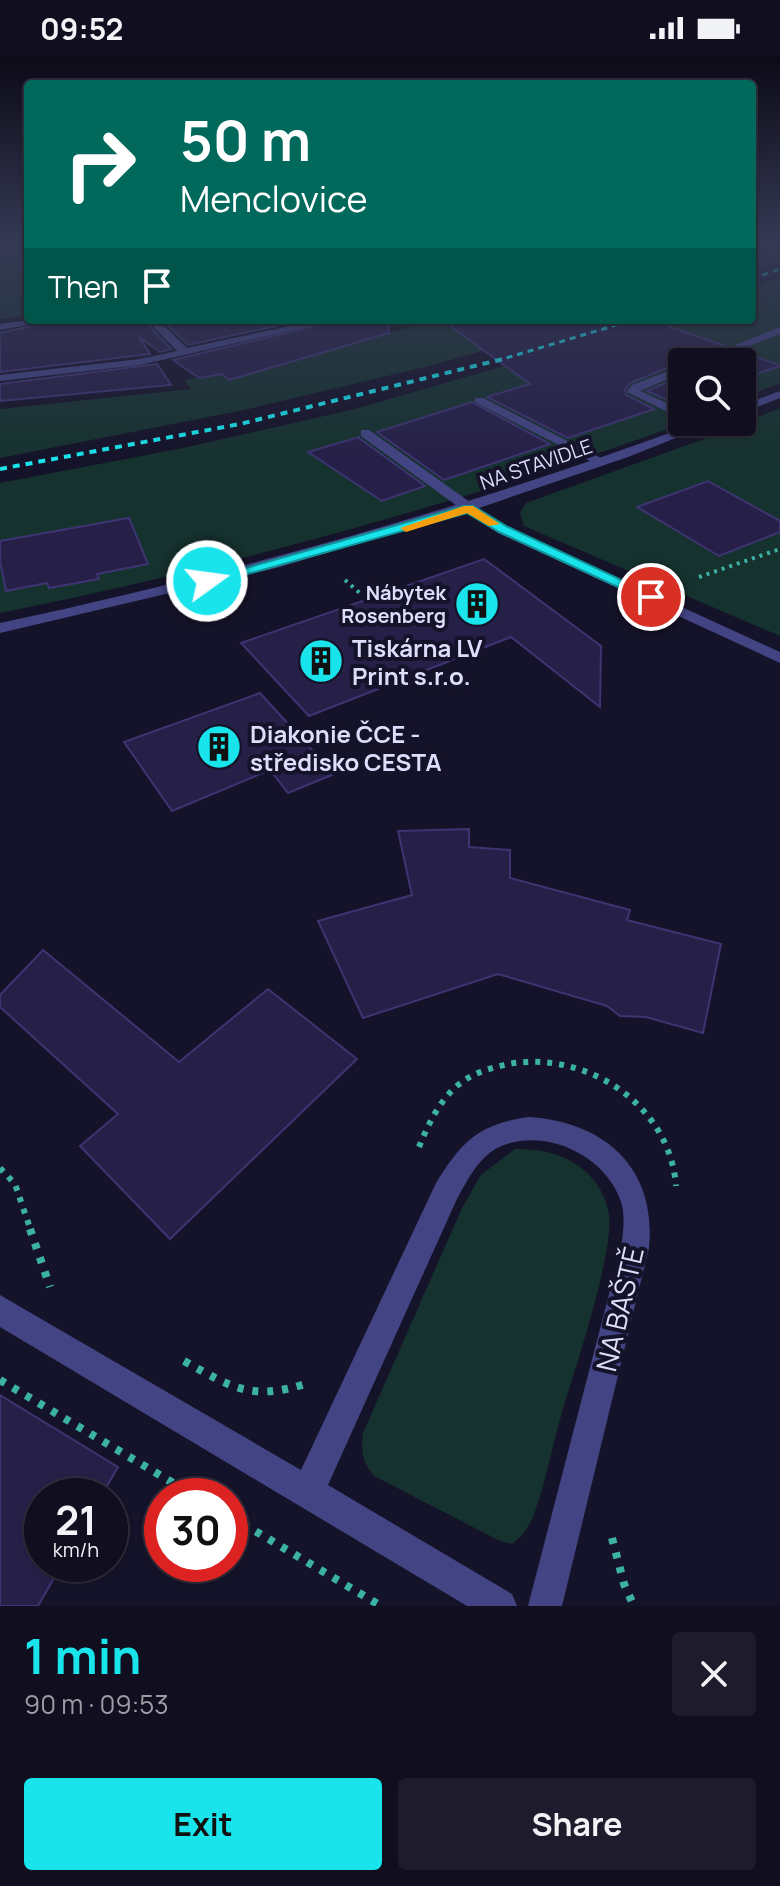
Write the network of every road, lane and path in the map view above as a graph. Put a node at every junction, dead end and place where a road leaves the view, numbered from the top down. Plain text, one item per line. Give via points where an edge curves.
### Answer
1 (24, 324) edge
2 (156, 324) edge
3 (314, 324) edge
4 (0, 327) edge
5 (780, 330) edge
6 (734, 348) edge
7 (186, 353) junction
8 (668, 374) edge
9 (0, 378) edge
10 (780, 394) edge
11 (479, 400) dead end
12 (756, 403) edge
13 (668, 408) edge
14 (365, 433) dead end
15 (670, 436) edge
16 (603, 462) junction
17 (469, 508) junction
18 (780, 549) edge
19 (688, 572) dead end
20 (0, 628) edge
21 (780, 658) edge
22 (0, 1310) edge
23 (0, 1380) edge
24 (165, 1478) edge
25 (307, 1494) junction
26 (248, 1527) edge
27 (381, 1606) edge
28 (500, 1606) edge
29 (545, 1606) edge

1 - 4 street
2 - 7 street
3 - 7 street
5 - 6 street
7 - 9 street
8 - 13 street via 633,392
10 - 12 street
11 - 16 street
14 - 17 street
15 - 16 street, NA STAVIDLE
16 - 17 street, NA STAVIDLE
17 - 20 street, NA STAVIDLE via 237,574
17 - 21 street via 503,530
18 - 19 path via 702,578
22 - 25 street
23 - 24 path
25 - 28 street
25 - 29 street, NA BAŠTĚ via 459,1171 485,1141 507,1132 548,1127 570,1134 608,1159 631,1193 638,1219
26 - 27 path

